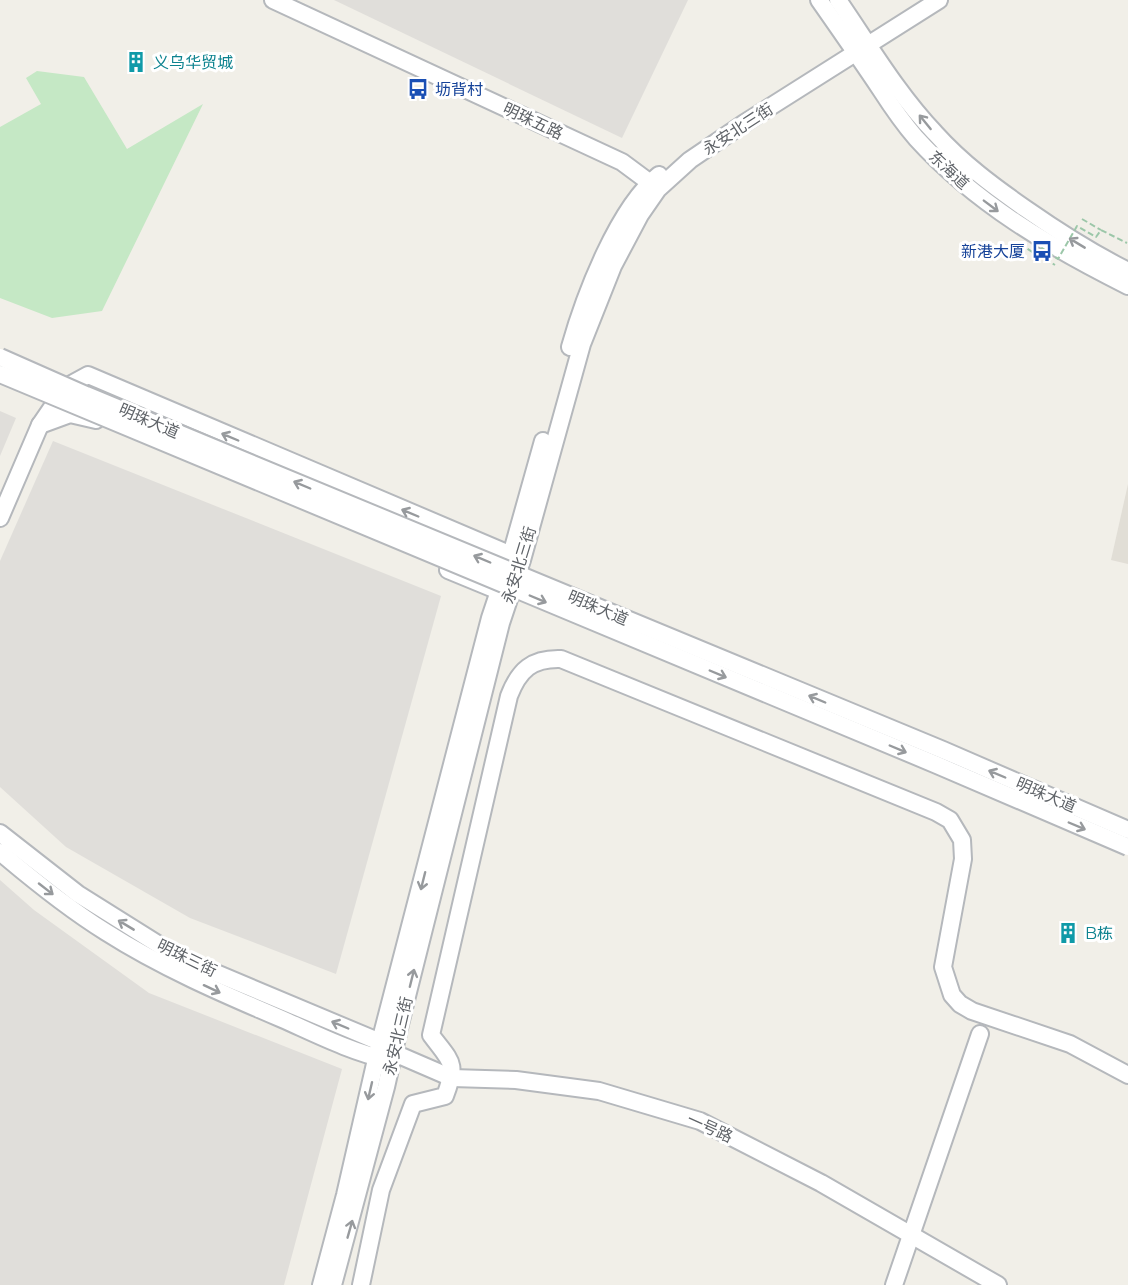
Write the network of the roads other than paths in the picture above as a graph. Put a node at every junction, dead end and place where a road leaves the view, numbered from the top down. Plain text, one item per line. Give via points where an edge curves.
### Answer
1 (273, 0) edge
2 (819, 0) edge
3 (838, 0) edge
4 (922, 0) edge
5 (939, 0) edge
6 (859, 45) junction
7 (654, 185) junction
8 (1128, 271) edge
9 (1128, 286) edge
10 (0, 357) edge
11 (0, 374) edge
12 (40, 425) junction
13 (0, 518) edge
14 (517, 557) junction
15 (514, 583) junction
16 (499, 591) junction
17 (1128, 830) edge
18 (0, 833) edge
19 (1128, 847) edge
20 (0, 852) edge
21 (980, 1034) dead end
22 (388, 1052) junction
23 (1128, 1075) edge
24 (452, 1078) junction
25 (911, 1235) junction
26 (321, 1285) edge
27 (333, 1285) edge
28 (361, 1285) edge
29 (894, 1285) edge
30 (998, 1285) edge

1 - 7 street, 明珠五路 via 622,162
2 - 6 street, 东海道
3 - 6 street, 东海道
4 - 6 street, 永安北三街
5 - 6 street, 永安北三街
6 - 7 street, 永安北三街
8 -> 6 street, 东海道 via 1063,234 986,181 934,133
6 -> 9 street, 东海道 via 916,138 973,192 1073,258
7 - 14 street, 永安北三街 via 595,308
17 -> 10 street, 明珠大道, bridge
11 -> 19 street, 明珠大道, bridge
12 - 13 street
14 -> 12 street, 明珠大道 via 88,375 66,387
12 - 16 street, 明珠大道 via 70,414 88,417
14 - 15 street, 永安北三街
14 - 16 street, 永安北三街
15 - 16 street
22 -> 15 street, 永安北三街
16 -> 22 street, 永安北三街
22 -> 18 street, 明珠三街 via 180,958 78,894
20 -> 22 street, 明珠三街 via 74,910 138,952 229,996
21 - 25 street
22 - 24 street, 一号路
22 -> 26 street, 永安北三街
27 -> 22 street, 永安北三街 via 357,1200
23 - 24 street via 1070,1044 972,1011 952,995 943,967 963,859 962,840 950,820 561,659 546,658 523,671 508,696 431,1035 453,1065
24 - 25 street, 一号路 via 516,1080 599,1091 700,1121
24 - 28 street via 445,1096 412,1104 381,1190
25 - 29 street
25 - 30 street, 一号路

